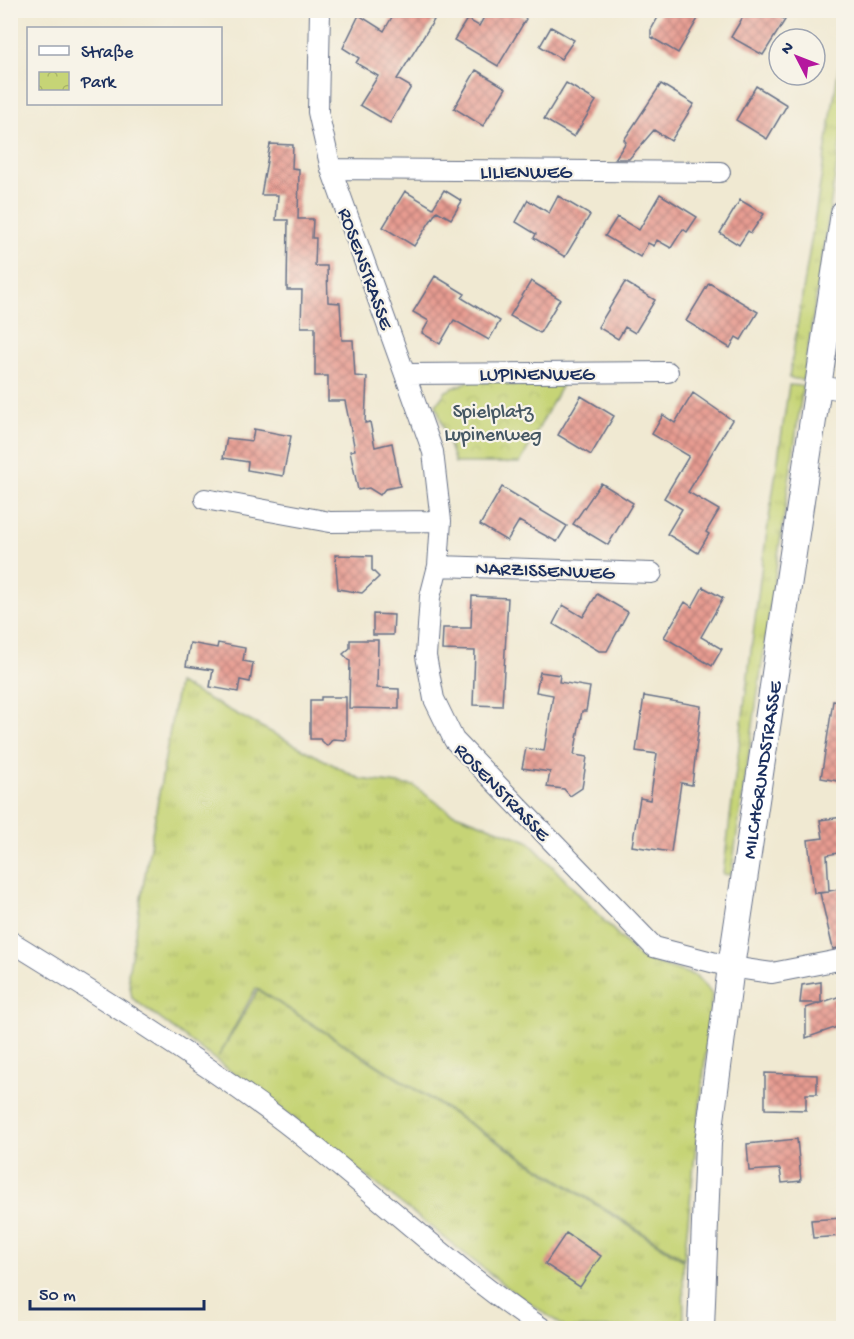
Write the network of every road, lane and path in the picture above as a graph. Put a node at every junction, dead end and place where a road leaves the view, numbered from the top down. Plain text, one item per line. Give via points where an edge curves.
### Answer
1 (321, 10) edge
2 (331, 170) junction
3 (720, 172) dead end
4 (843, 213) edge
5 (668, 372) dead end
6 (406, 374) junction
7 (818, 386) junction
8 (843, 390) edge
9 (205, 499) dead end
10 (441, 521) junction
11 (438, 566) junction
12 (652, 573) dead end
13 (10, 941) edge
14 (843, 959) edge
15 (731, 967) junction
16 (542, 1329) edge
17 (701, 1329) edge

1 - 2 street, ROSENSTRASSE via 318,112
2 - 3 street, LILIENWEG
2 - 6 street, ROSENSTRASSE
4 - 7 street, MILCHGRUNDSTRASSE
5 - 6 street, LUPINENWEG
6 - 10 street, ROSENSTRASSE via 433,452
7 - 8 street
7 - 15 street, MILCHGRUNDSTRASSE
9 - 10 street via 330,522
10 - 11 street, ROSENSTRASSE
11 - 12 street, NARZISSENWEG
11 - 15 street, ROSENSTRASSE via 430,597 426,656 434,699 454,740 654,947
13 - 16 street via 124,1010 277,1117 497,1298
14 - 15 street, ROSENSTRASSE via 772,973
15 - 17 street, MILCHGRUNDSTRASSE via 708,1143

